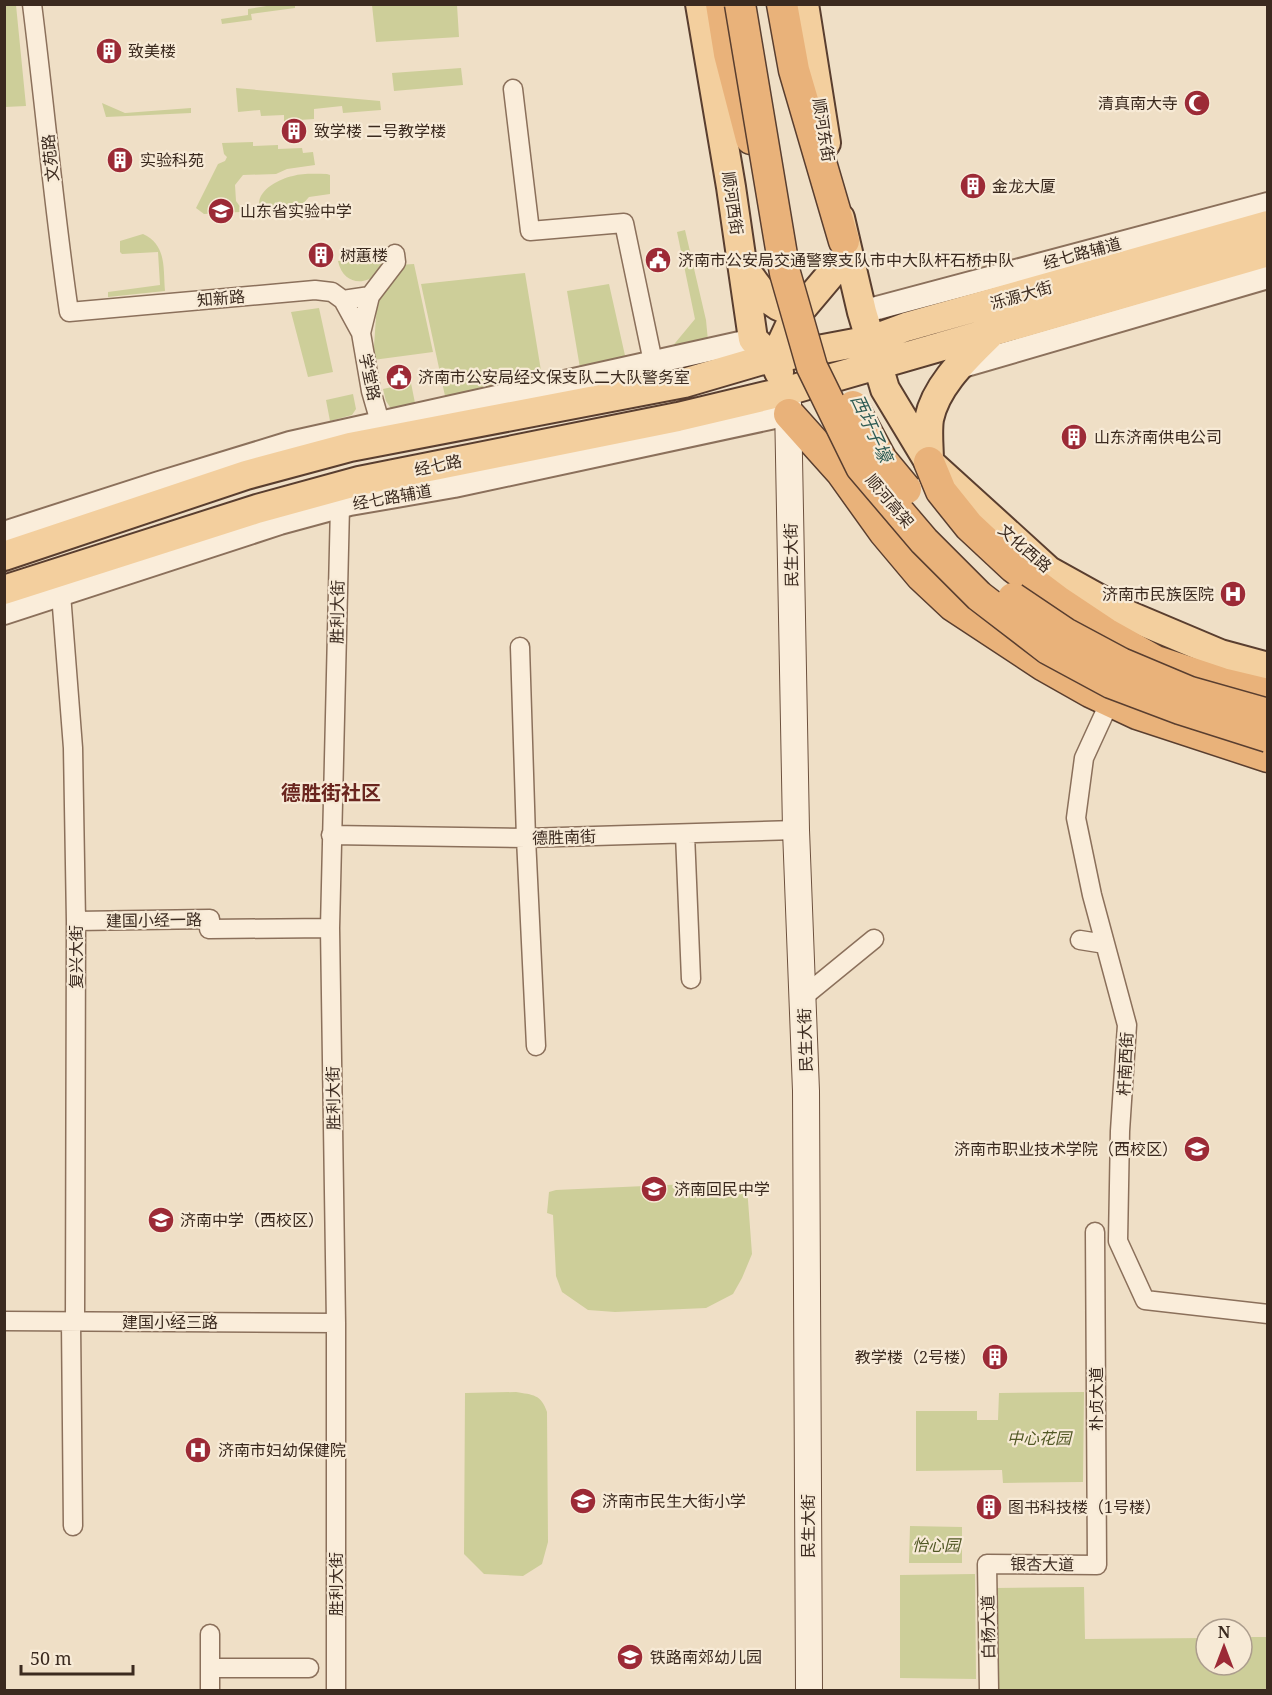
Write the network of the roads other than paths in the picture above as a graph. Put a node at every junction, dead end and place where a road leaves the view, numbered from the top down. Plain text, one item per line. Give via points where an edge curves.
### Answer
1 (32, 4) edge
2 (700, 4) edge
3 (721, 4) edge
4 (740, 4) edge
5 (760, 4) edge
6 (782, 4) edge
7 (804, 4) edge
8 (513, 89) dead end
9 (1268, 204) edge
10 (1268, 225) edge
11 (846, 248) junction
12 (1268, 252) edge
13 (395, 254) dead end
14 (741, 263) junction
15 (785, 273) junction
16 (1268, 277) edge
17 (370, 296) junction
18 (343, 300) junction
19 (69, 312) joint
20 (862, 312) junction
21 (361, 333) junction
22 (990, 333) junction
23 (781, 337) junction
24 (921, 353) junction
25 (864, 355) junction
26 (653, 362) junction
27 (956, 368) junction
28 (793, 397) junction
29 (380, 422) junction
30 (929, 462) junction
31 (340, 506) junction
32 (4, 533) edge
33 (4, 556) edge
34 (4, 590) edge
35 (62, 594) junction
36 (4, 613) edge
37 (520, 647) dead end
38 (1018, 662) dead end
39 (1268, 668) edge
40 (1268, 694) edge
41 (1106, 710) junction
42 (1268, 714) edge
43 (1268, 737) edge
44 (1268, 759) edge
45 (796, 830) junction
46 (685, 834) junction
47 (331, 836) junction
48 (526, 838) junction
49 (76, 921) junction
50 (330, 927) junction
51 (874, 939) dead end
52 (1080, 939) dead end
53 (1106, 944) junction
54 (691, 979) dead end
55 (803, 997) junction
56 (536, 1046) dead end
57 (1095, 1232) dead end
58 (1268, 1314) edge
59 (4, 1321) edge
60 (73, 1322) junction
61 (336, 1323) junction
62 (73, 1526) dead end
63 (987, 1564) joint
64 (1097, 1565) joint
65 (210, 1634) dead end
66 (210, 1668) junction
67 (309, 1668) dead end
68 (210, 1690) edge
69 (336, 1690) edge
70 (809, 1690) edge
71 (989, 1690) edge

1 - 19 street, 文苑路
2 - 14 main road, 顺河西街
3 - 15 highway, bridge via 729,54
4 - 15 highway, 顺河高架, bridge
5 - 42 highway, 顺河高架, bridge via 789,185 830,362 882,460 938,529 994,586 1065,633 1121,663 1190,692
6 - 11 highway via 794,70
7 - 11 main road, 顺河东街
8 - 26 street via 530,231 624,223
9 - 20 street, 经七路辅道
10 - 25 main road, 泺源大街 via 906,327
11 - 20 main road, 顺河东街
11 - 23 main road
12 - 22 main road, 泺源大街
13 - 17 street, 学堂路 via 396,262
14 - 23 main road
14 - 23 main road, 顺河西街 via 753,339
15 - 43 highway, 顺河高架, bridge via 812,367 861,467 924,541 980,596 1048,649 1111,683
16 - 27 street
17 - 18 street, 知新路
17 - 21 street, 学堂路
18 - 19 street, 知新路 via 332,292 315,290
18 - 21 street, 学堂路
20 - 25 main road, 顺河东街
21 - 29 street, 学堂路
22 - 24 main road, 泺源大街
22 - 27 main road
23 - 25 main road, 泺源大街
23 - 26 street
23 - 28 main road, 顺河西街
23 - 33 main road, 经七路 via 684,383 350,447 246,475
24 - 25 main road, 泺源大街
24 - 27 street
25 - 28 main road, 经七路
25 - 30 main road, 顺河东街
26 - 29 street
27 - 30 main road via 939,393 929,419
28 - 31 street, 经七路辅道 via 454,486
28 - 34 main road, 经七路 via 359,481 257,509
28 - 44 highway via 884,532 953,606 1090,692 1137,714
28 - 45 main road, 民生大街
29 - 32 street via 290,442
30 - 39 main road, 文化西路 via 1049,571 1130,616 1220,654
30 - 40 highway via 941,491 969,526 1058,601 1156,661
31 - 35 street, 经七路辅道
31 - 47 street, 胜利大街
35 - 36 street, 经七路辅道
35 - 49 street, 复兴大街 via 73,748
37 - 48 street
38 - 41 street
41 - 44 street
41 - 53 street, 杆南西街 via 1084,758 1076,818
45 - 46 street, 德胜南街
45 - 55 main road, 民生大街
46 - 48 street, 德胜南街
46 - 54 street
47 - 48 street, 德胜南街
47 - 50 street, 胜利大街
48 - 56 street
49 - 50 street, 建国小经一路 via 210,919 209,929
49 - 60 street, 复兴大街
50 - 61 street, 胜利大街
51 - 55 street
52 - 53 street
53 - 58 street, 杆南西街 via 1127,1025 1118,1241 1145,1300
55 - 70 main road, 民生大街
57 - 64 street, 朴贞大道
59 - 60 street, 建国小经三路
60 - 61 street, 建国小经三路
60 - 62 street, 复兴大街
61 - 69 street, 胜利大街
63 - 64 street, 银杏大道
63 - 71 street, 白杨大道
65 - 66 street
66 - 67 street
66 - 68 street

